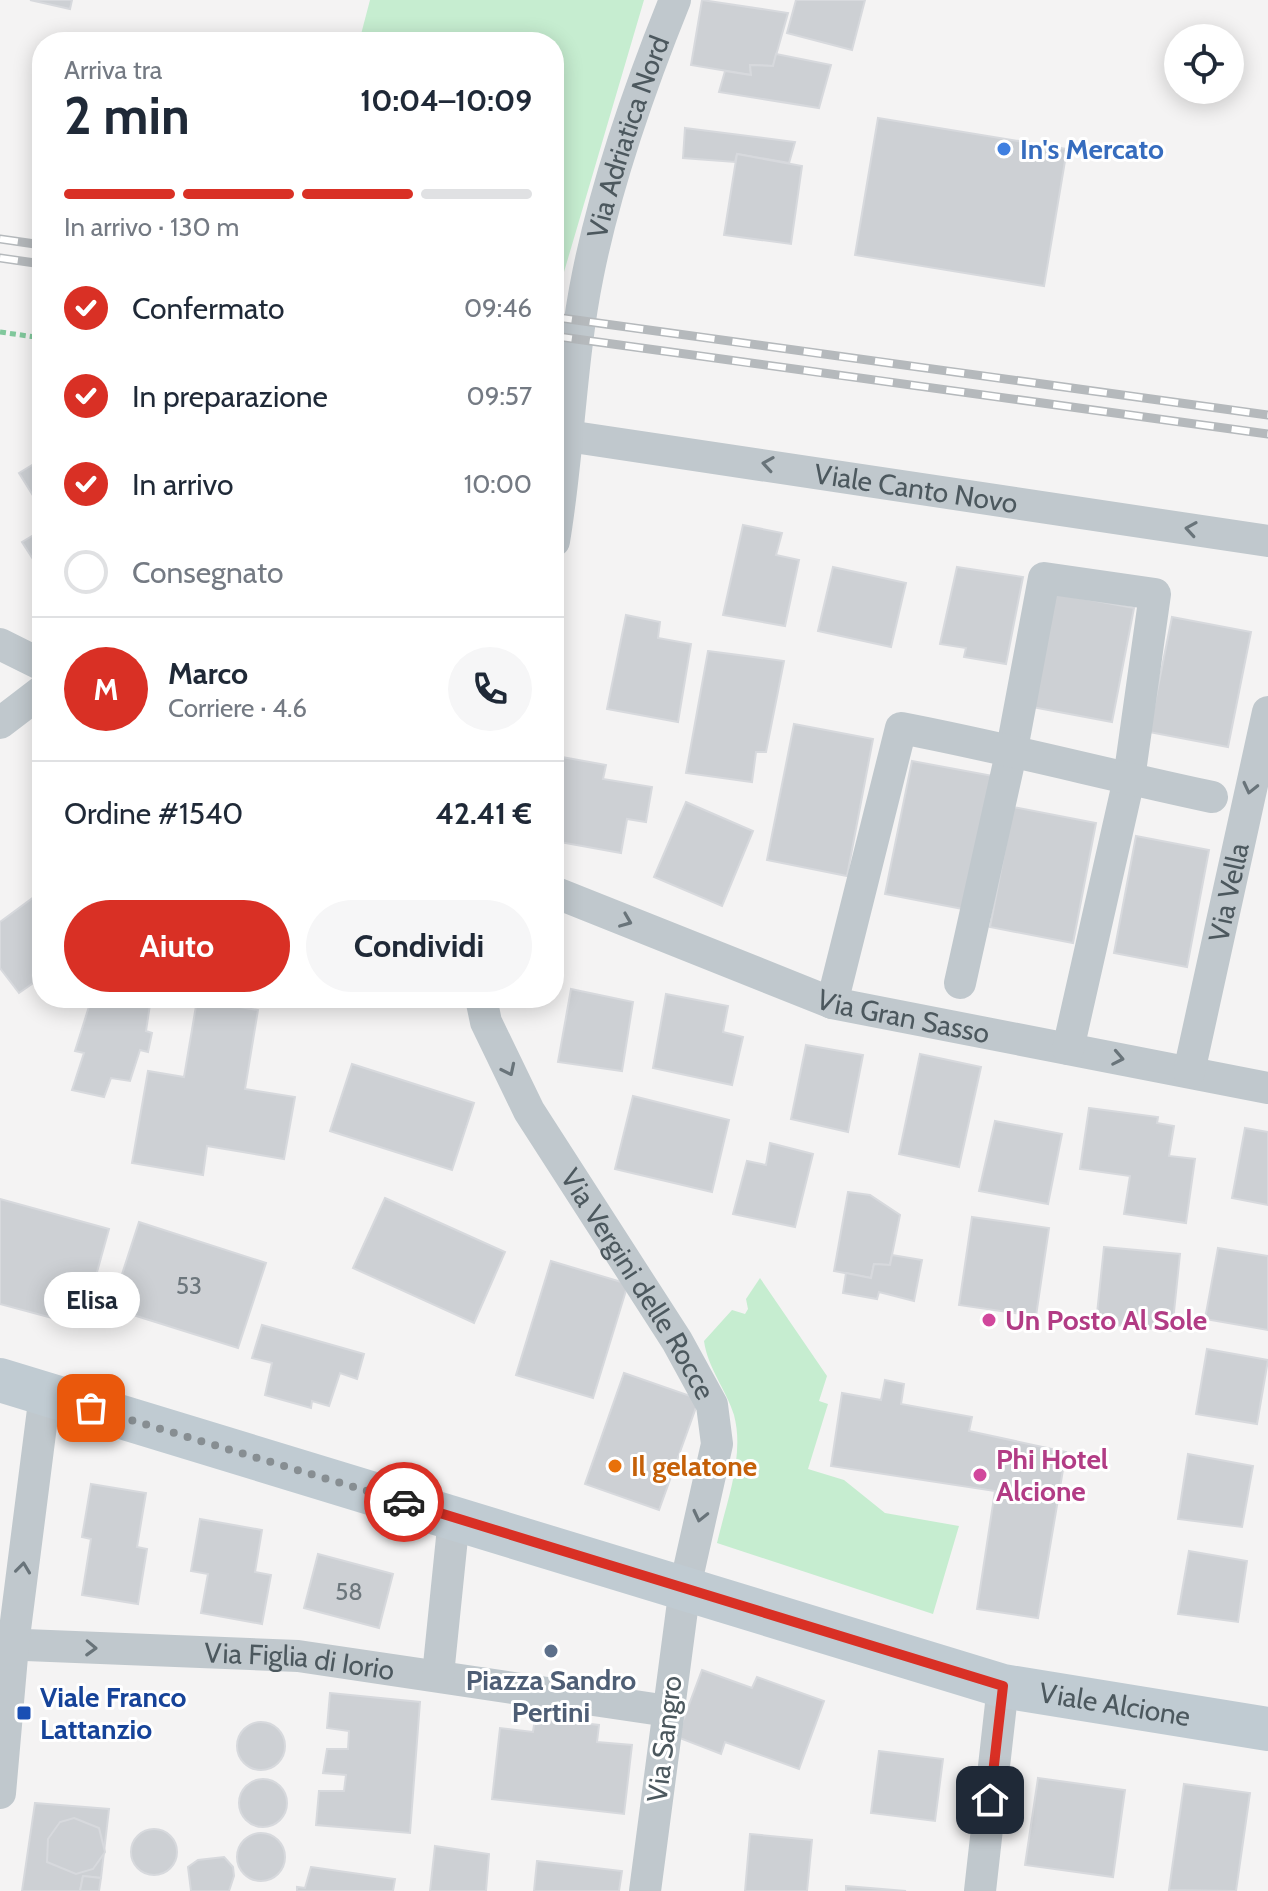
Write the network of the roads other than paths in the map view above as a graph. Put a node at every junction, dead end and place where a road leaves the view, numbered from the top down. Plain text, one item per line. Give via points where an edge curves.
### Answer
1 (675, 0) edge
2 (564, 410) edge
3 (564, 435) edge
4 (1268, 541) edge
5 (0, 644) edge
6 (32, 660) edge
7 (32, 699) edge
8 (1268, 712) edge
9 (0, 723) edge
10 (1012, 749) junction
11 (1129, 779) junction
12 (1212, 797) dead end
13 (564, 896) edge
14 (960, 983) dead end
15 (832, 1003) junction
16 (483, 1008) edge
17 (1068, 1049) junction
18 (1189, 1072) junction
19 (1268, 1088) edge
20 (0, 1380) edge
21 (45, 1394) junction
22 (454, 1518) junction
23 (685, 1587) junction
24 (7, 1645) edge
25 (424, 1673) junction
26 (1003, 1686) junction
27 (668, 1711) junction
28 (1268, 1729) edge
29 (0, 1793) edge
30 (645, 1891) edge
31 (980, 1891) edge

1 - 2 street, Via Adriatica Nord via 607,194
4 -> 3 street, Viale Canto Novo
5 - 6 street
7 - 9 street
8 -> 18 street, Via Vella
10 - 11 street
10 - 11 street via 1044,578 1155,594
10 - 14 street
10 - 15 street via 901,728
11 - 12 street
11 - 17 street
13 -> 15 street, Via Gran Sasso
15 - 17 street, Via Gran Sasso
16 -> 23 street, Via Vergini delle Rocce via 529,1111 677,1341 712,1405 717,1444
17 -> 18 street, Via Gran Sasso
18 - 19 street, Via Gran Sasso
20 - 21 street, Viale Alcione
21 - 22 street, Viale Alcione
24 -> 21 street
22 - 23 street, Viale Alcione
22 - 25 street
23 - 26 street, Viale Alcione
23 - 27 street, Via Sangro
24 -> 25 street, Via Figlia di Iorio via 298,1656
24 - 29 street
25 - 27 street
26 - 28 street, Viale Alcione
26 - 31 street
27 - 30 street, Via Sangro

